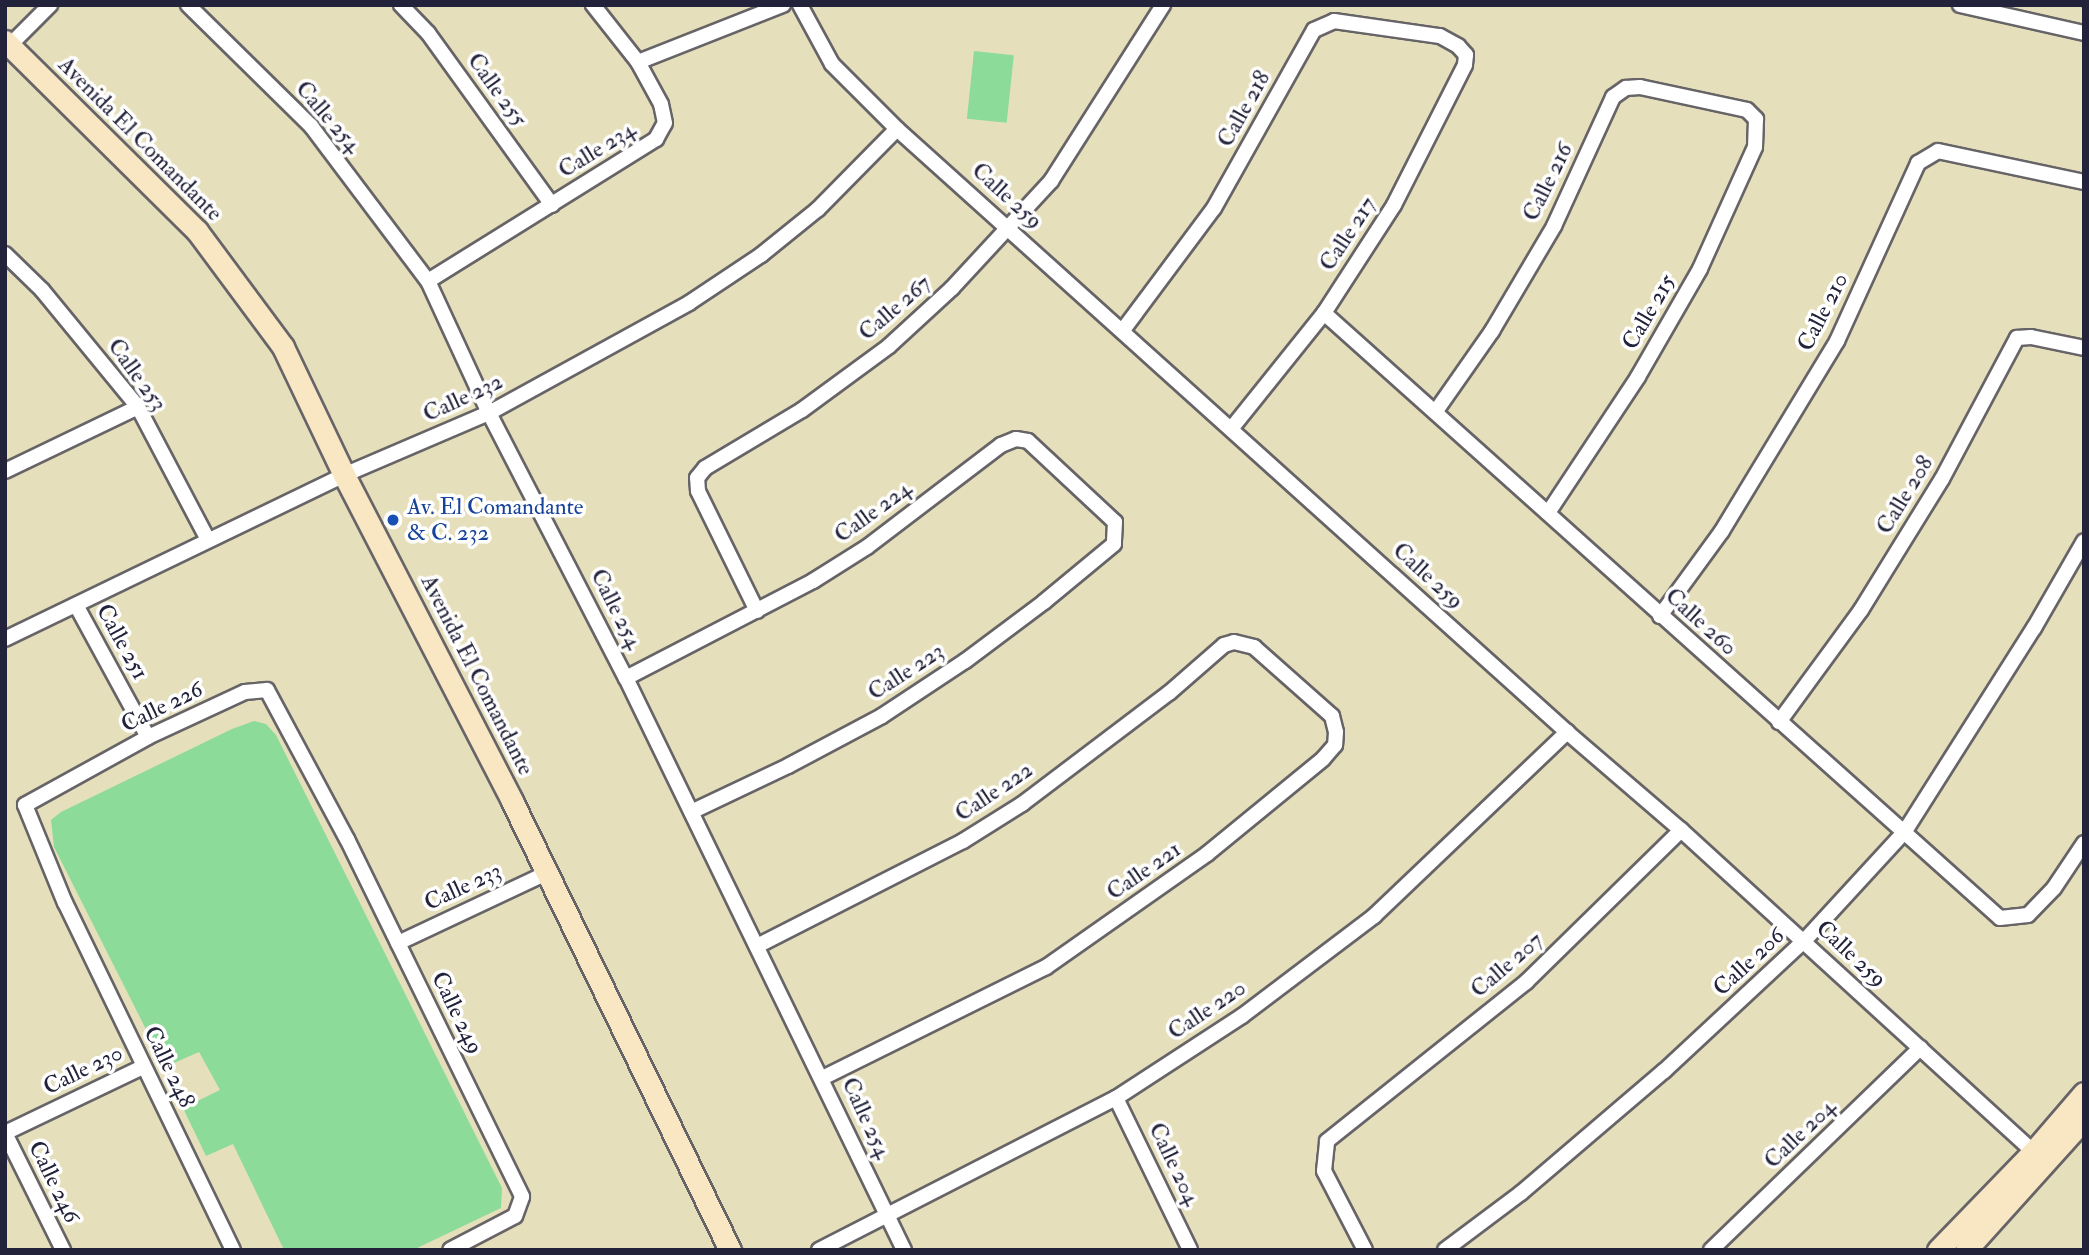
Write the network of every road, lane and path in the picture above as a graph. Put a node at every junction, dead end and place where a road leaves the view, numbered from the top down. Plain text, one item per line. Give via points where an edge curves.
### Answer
1 (50, 5) edge
2 (188, 5) edge
3 (401, 5) edge
4 (593, 5) edge
5 (783, 5) edge
6 (800, 5) edge
7 (1163, 5) edge
8 (1960, 5) edge
9 (2084, 33) edge
10 (7, 43) edge
11 (1458, 46) joint
12 (638, 62) junction
13 (1756, 118) joint
14 (897, 129) junction
15 (2084, 182) edge
16 (552, 205) junction
17 (1009, 228) junction
18 (5, 254) edge
19 (428, 281) junction
20 (1324, 313) junction
21 (1123, 330) junction
22 (2084, 348) edge
23 (138, 407) junction
24 (1436, 411) junction
25 (489, 413) junction
26 (1232, 428) junction
27 (5, 471) edge
28 (344, 475) junction
29 (1548, 513) junction
30 (1115, 531) joint
31 (208, 540) junction
32 (2084, 541) edge
33 (76, 605) junction
34 (757, 611) junction
35 (1660, 616) junction
36 (5, 639) edge
37 (1234, 642) joint
38 (626, 678) junction
39 (1779, 723) junction
40 (1567, 732) junction
41 (148, 737) junction
42 (691, 812) junction
43 (1681, 830) junction
44 (1905, 831) junction
45 (347, 839) joint
46 (2084, 843) edge
47 (547, 873) junction
48 (65, 904) joint
49 (1804, 941) junction
50 (398, 943) junction
51 (757, 946) junction
52 (1920, 1048) junction
53 (143, 1067) junction
54 (822, 1078) junction
55 (2084, 1093) edge
56 (1116, 1098) junction
57 (2084, 1119) edge
58 (5, 1133) edge
59 (2039, 1158) junction
60 (888, 1217) junction
61 (63, 1250) edge
62 (233, 1250) edge
63 (450, 1250) edge
64 (730, 1250) edge
65 (819, 1250) edge
66 (904, 1250) edge
67 (1190, 1250) edge
68 (1364, 1250) edge
69 (1445, 1250) edge
70 (1711, 1250) edge
71 (1938, 1250) edge
72 (1966, 1250) edge

1 - 10 street
2 - 19 street, Calle 254 via 311,126
3 - 16 street, Calle 255 via 428,33
4 - 12 street, Calle 234
5 - 12 street
6 - 14 street, Calle 259 via 832,64
7 - 17 street, Calle 267 via 1051,181
8 - 9 street
10 - 28 street, Avenida El Comandante via 197,230 282,347
11 - 20 street, Calle 217 via 1465,65 1394,205
11 - 21 street, Calle 218 via 1440,36 1334,21 1314,30 1214,208
12 - 16 street, Calle 234 via 662,104 665,123 656,139
13 - 24 street, Calle 216 via 1747,110 1640,87 1626,88 1613,97 1554,226 1492,331
13 - 29 street, Calle 215 via 1755,147 1700,269 1638,377
14 - 17 street, Calle 259
14 - 25 street, Calle 232 via 818,209 761,255 689,303
15 - 35 street, Calle 210 via 1938,151 1918,163 1837,341 1722,531
16 - 19 street, Calle 234
17 - 21 street, Calle 259
17 - 34 street, Calle 267 via 889,346 802,410 705,468 697,478 698,491
18 - 23 street, Calle 253 via 42,290
19 - 25 street, Calle 254
20 - 24 street, Calle 260
20 - 26 street, Calle 217
21 - 26 street, Calle 259
22 - 39 street, Calle 208 via 2017,338 1942,479 1861,610
23 - 27 street
23 - 31 street, Calle 253
24 - 29 street, Calle 260
25 - 28 street, Calle 232
25 - 38 street, Calle 254
26 - 40 street, Calle 259
28 - 31 street, Calle 232
28 - 47 street, Avenida El Comandante
29 - 35 street, Calle 260
30 - 34 street, Calle 224 via 1115,522 1028,440 1016,439 1001,445 867,547
30 - 42 street, Calle 223 via 1114,544 965,661 882,716
31 - 33 street, Calle 232
32 - 44 street, Calle 206
33 - 36 street, Calle 232
33 - 41 street, Calle 251
34 - 38 street, Calle 224
35 - 39 street, Calle 260
37 - 51 street, Calle 222 via 1224,645 1169,693 1022,804 963,841
37 - 54 street, Calle 221 via 1254,647 1332,716 1335,745 1323,759 1207,855 1046,967
38 - 42 street, Calle 254
39 - 44 street, Calle 260
40 - 43 street, Calle 259
40 - 56 street, Calle 220 via 1374,916 1241,1016
41 - 45 street, Calle 226 via 245,692 267,690
41 - 48 street, Calle 226 via 25,805
42 - 51 street, Calle 254
43 - 49 street, Calle 259
43 - 68 street, Calle 207 via 1526,982 1327,1141 1324,1171
44 - 46 street, Calle 260 via 2000,918 2028,915 2054,888
44 - 49 street, Calle 206
45 - 50 street, Calle 249
47 - 50 street, Calle 233
47 - 64 street, Avenida El Comandante
48 - 53 street, Calle 248
49 - 52 street, Calle 259
49 - 69 street, Calle 206 via 1654,1080 1521,1193
50 - 63 street, Calle 249 via 522,1197 516,1216
51 - 54 street, Calle 254
52 - 59 street, Calle 259
52 - 70 street, Calle 204
53 - 58 street, Calle 230
53 - 62 street, Calle 248
54 - 60 street, Calle 254
55 - 59 street
56 - 60 street, Calle 220
56 - 67 street, Calle 204
57 - 59 street
58 - 61 street, Calle 246
59 - 71 street
59 - 72 street
60 - 65 street, Calle 220
60 - 66 street, Calle 254

